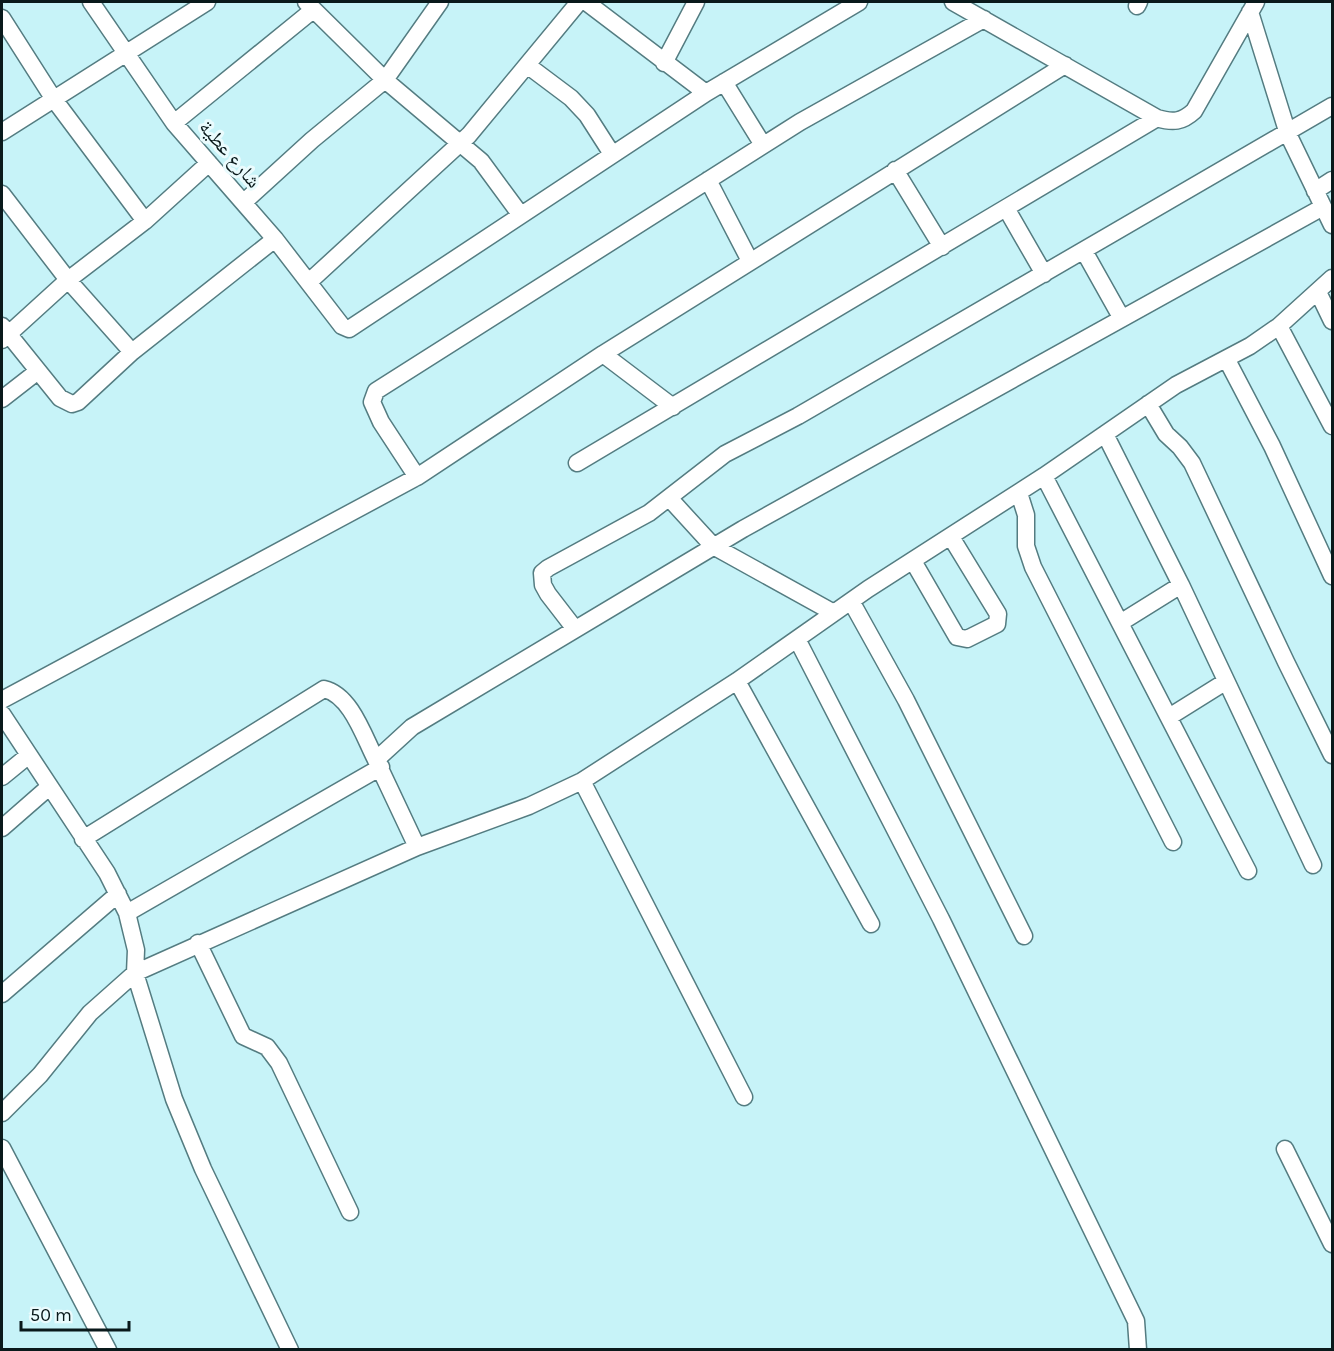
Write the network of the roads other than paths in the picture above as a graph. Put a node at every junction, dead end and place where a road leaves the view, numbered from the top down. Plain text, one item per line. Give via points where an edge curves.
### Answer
1 (91, 2) edge
2 (207, 2) edge
3 (440, 2) edge
4 (579, 2) edge
5 (586, 2) edge
6 (696, 2) edge
7 (859, 2) edge
8 (954, 2) edge
9 (309, 6) edge
10 (1253, 7) edge
11 (2, 18) edge
12 (984, 19) junction
13 (126, 53) junction
14 (664, 63) junction
15 (527, 65) junction
16 (1065, 65) junction
17 (385, 80) junction
18 (724, 82) junction
19 (706, 93) junction
20 (53, 98) junction
21 (1332, 106) edge
22 (1157, 118) junction
23 (174, 123) junction
24 (2, 132) edge
25 (1288, 134) junction
26 (460, 142) junction
27 (764, 145) junction
28 (612, 154) junction
29 (209, 163) junction
30 (895, 170) junction
31 (708, 180) junction
32 (1332, 180) edge
33 (1315, 191) junction
34 (2, 194) edge
35 (244, 202) junction
36 (1323, 207) junction
37 (1006, 208) junction
38 (520, 214) junction
39 (145, 221) junction
40 (1332, 225) edge
41 (275, 238) junction
42 (942, 247) junction
43 (1084, 252) junction
44 (750, 261) junction
45 (1044, 274) junction
46 (1332, 278) edge
47 (68, 280) junction
48 (310, 281) junction
49 (1317, 292) junction
50 (1121, 316) junction
51 (1332, 321) edge
52 (1279, 326) junction
53 (4, 334) edge
54 (132, 352) junction
55 (603, 354) junction
56 (1227, 360) junction
57 (38, 372) junction
58 (2, 399) edge
59 (1148, 404) junction
60 (673, 407) junction
61 (1332, 426) edge
62 (1105, 434) junction
63 (577, 462) dead end
64 (1044, 476) junction
65 (417, 477) junction
66 (1019, 493) junction
67 (670, 499) junction
68 (951, 537) junction
69 (714, 546) junction
70 (913, 561) junction
71 (1332, 576) edge
72 (1181, 585) junction
73 (851, 601) junction
74 (834, 613) junction
75 (1120, 623) junction
76 (575, 629) junction
77 (797, 639) junction
78 (737, 681) junction
79 (1225, 682) junction
80 (2, 700) edge
81 (2, 714) edge
82 (1168, 717) junction
83 (1332, 754) edge
84 (29, 755) junction
85 (378, 763) junction
86 (2, 777) edge
87 (582, 781) junction
88 (50, 787) junction
89 (2, 828) edge
90 (83, 839) junction
91 (1173, 842) dead end
92 (417, 847) junction
93 (1313, 865) dead end
94 (1248, 870) dead end
95 (118, 894) junction
96 (127, 913) junction
97 (871, 924) dead end
98 (1024, 936) dead end
99 (198, 943) junction
100 (135, 973) junction
101 (2, 994) edge
102 (744, 1097) dead end
103 (2, 1113) edge
104 (2, 1148) edge
105 (1285, 1149) dead end
106 (350, 1212) dead end
107 (1332, 1244) edge
108 (108, 1350) edge
109 (290, 1350) edge
110 (1138, 1350) edge

1 - 13 street, شارع عطية
2 - 13 street
3 - 17 street
4 - 15 street
5 - 14 street
6 - 14 street
7 - 18 street
8 - 12 street
9 - 17 street
9 - 23 street
10 - 22 street via 1194,111 1184,120 1170,122
10 - 25 street
11 - 20 street
12 - 16 street
12 - 27 street
13 - 20 street
13 - 23 street, شارع عطية
14 - 19 street
15 - 26 street
15 - 28 street via 587,115
16 - 22 street
16 - 30 street
17 - 26 street
17 - 35 street
18 - 19 street
18 - 27 street
19 - 28 street
20 - 24 street
20 - 39 street
21 - 25 street
22 - 37 street
23 - 29 street, شارع عطية
25 - 33 street
25 - 43 street
26 - 38 street via 495,177
26 - 48 street
27 - 31 street
28 - 38 street
29 - 35 street, شارع عطية
29 - 39 street
30 - 42 street
30 - 44 street
31 - 44 street
31 - 65 street via 376,391 372,402 381,422
32 - 33 street
33 - 36 street
34 - 47 street
35 - 41 street, شارع عطية
36 - 40 street
36 - 50 street
37 - 42 street
37 - 45 street
38 - 48 street, شارع عطية via 352,329 346,329
39 - 47 street
41 - 48 street, شارع عطية
41 - 54 street
42 - 60 street
43 - 45 street
43 - 50 street
44 - 55 street
45 - 67 street via 725,454
46 - 49 street
47 - 53 street
47 - 54 street
49 - 51 street
49 - 52 street
50 - 69 street
52 - 56 street
52 - 61 street
53 - 57 street
54 - 57 street via 72,404 60,398
55 - 60 street
55 - 65 street
56 - 59 street
56 - 71 street
57 - 58 street
59 - 62 street
59 - 83 street via 1169,439 1191,463
60 - 63 street
62 - 64 street
62 - 72 street
64 - 66 street
64 - 75 street
65 - 80 street
66 - 68 street
66 - 91 street via 1026,515 1029,557
67 - 69 street
67 - 76 street via 542,573 548,594
68 - 70 street
68 - 70 street via 998,614 997,624 967,639 957,636
69 - 74 street
69 - 76 street
70 - 73 street
72 - 75 street
72 - 79 street
73 - 74 street
73 - 98 street via 906,700
74 - 77 street
75 - 82 street
76 - 85 street via 412,727
77 - 78 street
77 - 110 street via 941,919 1131,1310 1136,1321
78 - 87 street
78 - 97 street
79 - 82 street
79 - 93 street
81 - 84 street
82 - 94 street
84 - 86 street
84 - 88 street
85 - 90 street via 349,708 339,695 324,689
85 - 92 street
85 - 96 street
87 - 92 street via 529,806
87 - 102 street
88 - 89 street
88 - 90 street
90 - 95 street
92 - 99 street
95 - 96 street
95 - 101 street
96 - 100 street via 136,950
99 - 100 street
99 - 106 street via 243,1036 267,1047 279,1063
100 - 103 street via 90,1013 40,1076
100 - 109 street via 174,1099 203,1170
104 - 108 street
105 - 107 street

